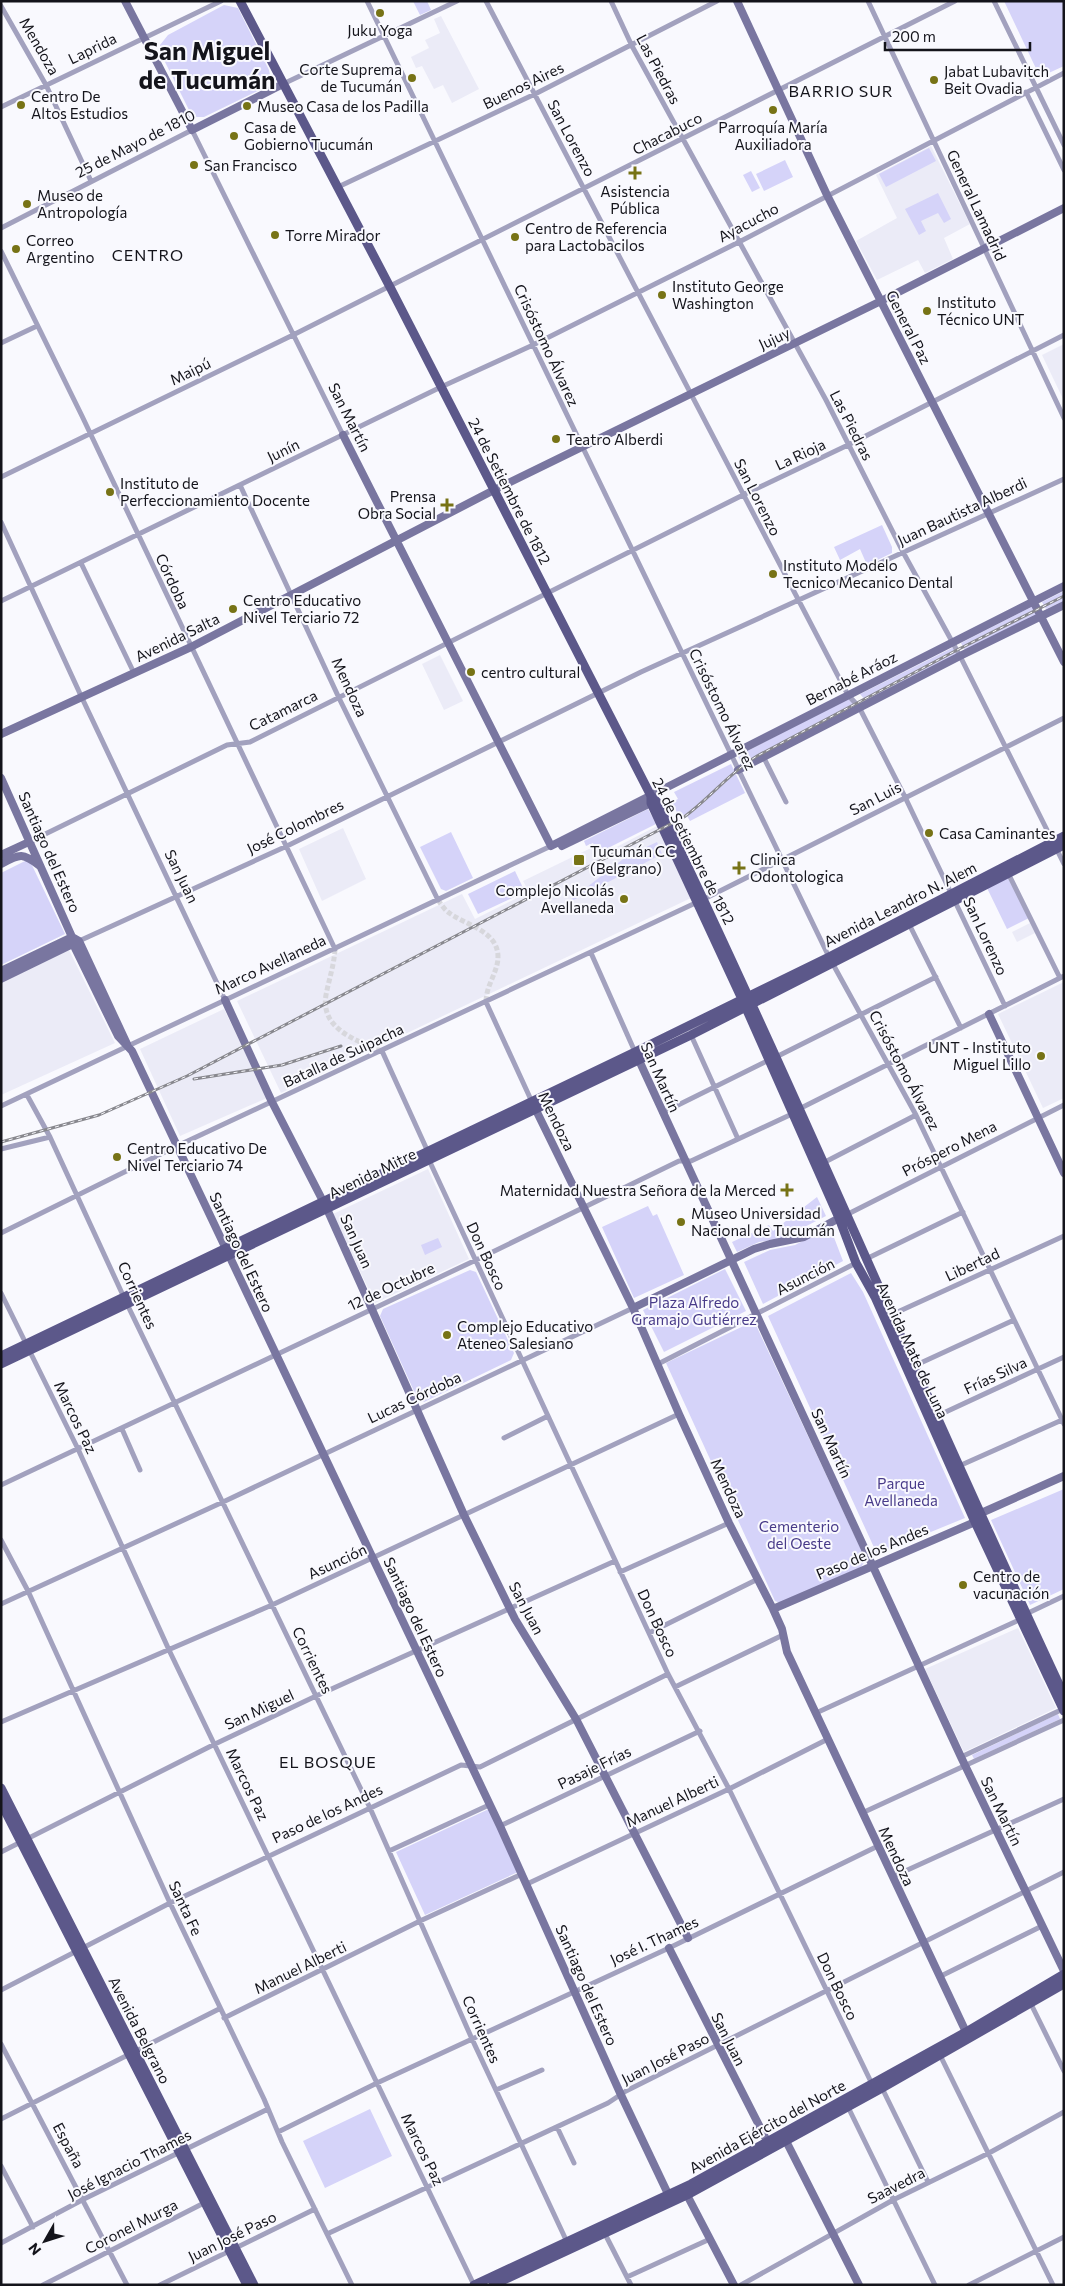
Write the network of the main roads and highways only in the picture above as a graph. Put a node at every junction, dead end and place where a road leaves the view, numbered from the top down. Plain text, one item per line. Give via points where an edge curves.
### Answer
1 (240, 1) edge
2 (1064, 836) edge
3 (1057, 845) edge
4 (953, 896) junction
5 (831, 960) junction
6 (739, 983) junction
7 (763, 994) junction
8 (747, 1001) junction
9 (727, 1011) junction
10 (759, 1019) junction
11 (755, 1028) junction
12 (636, 1056) junction
13 (772, 1059) junction
14 (796, 1111) junction
15 (842, 1217) junction
16 (28, 1347) junction
17 (1, 1356) edge
18 (1, 1364) edge
19 (977, 1518) junction
20 (1023, 1616) junction
21 (1064, 1695) edge
22 (1064, 1709) edge
23 (1, 1788) edge
24 (1, 1804) edge
25 (24, 1840) junction
26 (1064, 1973) edge
27 (1064, 1984) edge
28 (965, 2037) junction
29 (877, 2088) junction
30 (784, 2137) junction
31 (181, 2151) junction
32 (673, 2197) junction
33 (603, 2230) junction
34 (233, 2249) junction
35 (247, 2285) edge
36 (254, 2285) edge
37 (474, 2285) edge
38 (493, 2285) edge

1 - 6 main road, 24 de Setiembre de 1812 via 598,694
2 - 3 main road, Avenida Leandro N. Alem
3 - 4 main road, Avenida Leandro N. Alem
3 - 4 main road, Avenida Leandro N. Alem via 1008,874
4 - 5 main road, Avenida Leandro N. Alem
4 - 5 main road, Avenida Leandro N. Alem via 909,924
5 - 7 main road, Avenida Leandro N. Alem
6 - 7 main road
6 - 8 main road, 24 de Setiembre de 1812
6 - 9 main road
7 - 8 main road, Avenida Leandro N. Alem
7 - 10 main road via 758,1005
8 - 9 main road, Avenida Mitre
8 - 10 main road, Avenida Mate de Luna
8 - 11 main road, Avenida Mate de Luna
9 - 11 main road via 742,1014
9 - 12 main road, Avenida Mitre
9 - 12 main road, Avenida Mitre via 691,1034
10 - 13 main road, Avenida Mate de Luna
11 - 13 main road, Avenida Mate de Luna
12 - 16 main road, Avenida Mitre
13 - 14 main road, Avenida Mate de Luna
14 - 15 main road, Avenida Mate de Luna
14 - 15 main road, Avenida Mate de Luna via 822,1163
15 - 19 main road, Avenida Mate de Luna via 866,1259 959,1466
15 - 19 main road, Avenida Mate de Luna via 856,1264 875,1297
16 - 17 main road, Avenida Mitre
16 - 18 main road, Avenida Mitre
19 - 20 main road, Avenida Mate de Luna
20 - 21 main road, Avenida Mate de Luna
20 - 22 main road, Avenida Mate de Luna
23 - 25 main road, Avenida Belgrano
24 - 25 main road, Avenida Belgrano
25 - 31 main road, Avenida Belgrano
26 - 28 main road, Avenida Ejército del Norte
27 - 28 main road, Avenida Ejército del Norte
28 - 29 main road, Avenida Ejército del Norte
29 - 30 main road, Avenida Ejército del Norte via 848,2107
29 - 30 main road, Avenida Ejército del Norte via 850,2096
30 - 32 main road, Avenida Ejército del Norte via 687,2194
30 - 32 main road, Avenida Ejército del Norte via 767,2141
31 - 34 main road, Avenida Belgrano
31 - 34 main road, Avenida Belgrano via 204,2203
32 - 33 main road, Avenida Ejército del Norte
33 - 37 main road, Avenida Ejército del Norte via 567,2242
33 - 38 main road, Avenida Ejército del Norte
34 - 35 main road, Avenida Belgrano
34 - 36 main road, Avenida Belgrano

